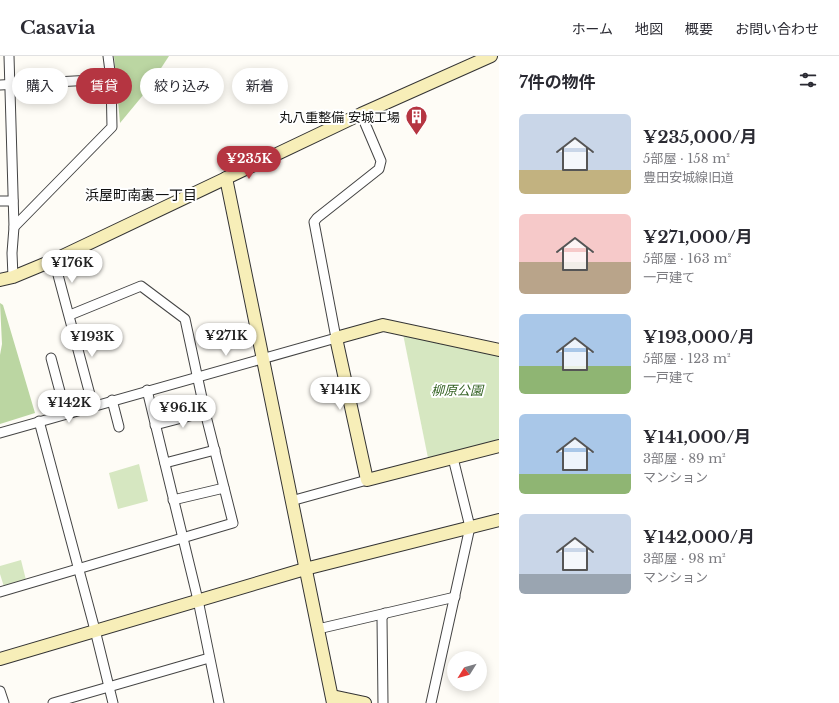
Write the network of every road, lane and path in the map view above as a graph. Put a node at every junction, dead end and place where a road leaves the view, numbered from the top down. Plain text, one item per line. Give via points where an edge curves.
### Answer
1 (9, 56) edge
2 (108, 56) edge
3 (491, 56) edge
4 (110, 68) edge
5 (76, 81) edge
6 (10, 84) junction
7 (0, 85) edge
8 (112, 104) edge
9 (361, 114) junction
10 (226, 178) junction
11 (0, 201) edge
12 (13, 201) junction
13 (14, 227) junction
14 (54, 260) junction
15 (14, 277) junction
16 (0, 280) edge
17 (70, 315) junction
18 (336, 338) junction
19 (499, 350) edge
20 (50, 358) dead end
21 (262, 358) junction
22 (197, 376) junction
23 (146, 390) junction
24 (112, 400) junction
25 (93, 406) junction
26 (205, 412) junction
27 (66, 414) junction
28 (39, 421) junction
29 (155, 425) junction
30 (119, 427) dead end
31 (0, 433) edge
32 (499, 446) edge
33 (215, 450) junction
34 (453, 458) junction
35 (165, 463) junction
36 (367, 480) junction
37 (224, 488) junction
38 (173, 500) junction
39 (291, 501) junction
40 (499, 520) edge
41 (470, 527) junction
42 (183, 539) junction
43 (79, 569) junction
44 (305, 569) junction
45 (0, 592) edge
46 (455, 596) junction
47 (198, 600) junction
48 (385, 613) junction
49 (318, 629) junction
50 (95, 630) junction
51 (210, 658) junction
52 (0, 659) edge
53 (109, 687) junction
54 (0, 691) edge
55 (333, 700) edge
56 (4, 703) edge
57 (53, 703) edge
58 (113, 703) edge
59 (219, 703) edge
60 (365, 703) edge
61 (383, 703) edge
62 (431, 703) edge

1 - 6 street
2 - 4 street
3 - 9 street
5 - 6 street
6 - 7 street
6 - 12 street
8 - 13 street via 112,128
9 - 10 street
9 - 18 street via 381,161 379,169 314,222
10 - 14 street
10 - 21 street
11 - 12 street
12 - 13 street
13 - 15 street
14 - 15 street
14 - 17 street
15 - 16 street
17 - 22 street via 141,286 185,319
17 - 25 street
18 - 19 street via 382,325
18 - 21 street
18 - 36 street
20 - 27 street
21 - 22 street
21 - 39 street
22 - 23 street
22 - 26 street
23 - 24 street
23 - 29 street
24 - 25 street
24 - 30 street
25 - 27 street
26 - 29 street
26 - 33 street
27 - 28 street
28 - 31 street
28 - 43 street
29 - 35 street
32 - 34 street
33 - 35 street
33 - 37 street
34 - 36 street
34 - 41 street
35 - 38 street
36 - 39 street
37 - 38 street
37 - 42 street via 234,523
38 - 42 street
39 - 44 street
40 - 41 street
41 - 44 street
41 - 46 street
42 - 43 street
42 - 47 street
43 - 45 street
43 - 50 street
44 - 47 street
44 - 49 street
46 - 48 street
46 - 62 street
47 - 50 street
47 - 51 street
48 - 49 street
48 - 61 street via 382,618
49 - 55 street
50 - 52 street
50 - 53 street
51 - 53 street
51 - 59 street
53 - 57 street
53 - 58 street
54 - 56 street
55 - 60 street

